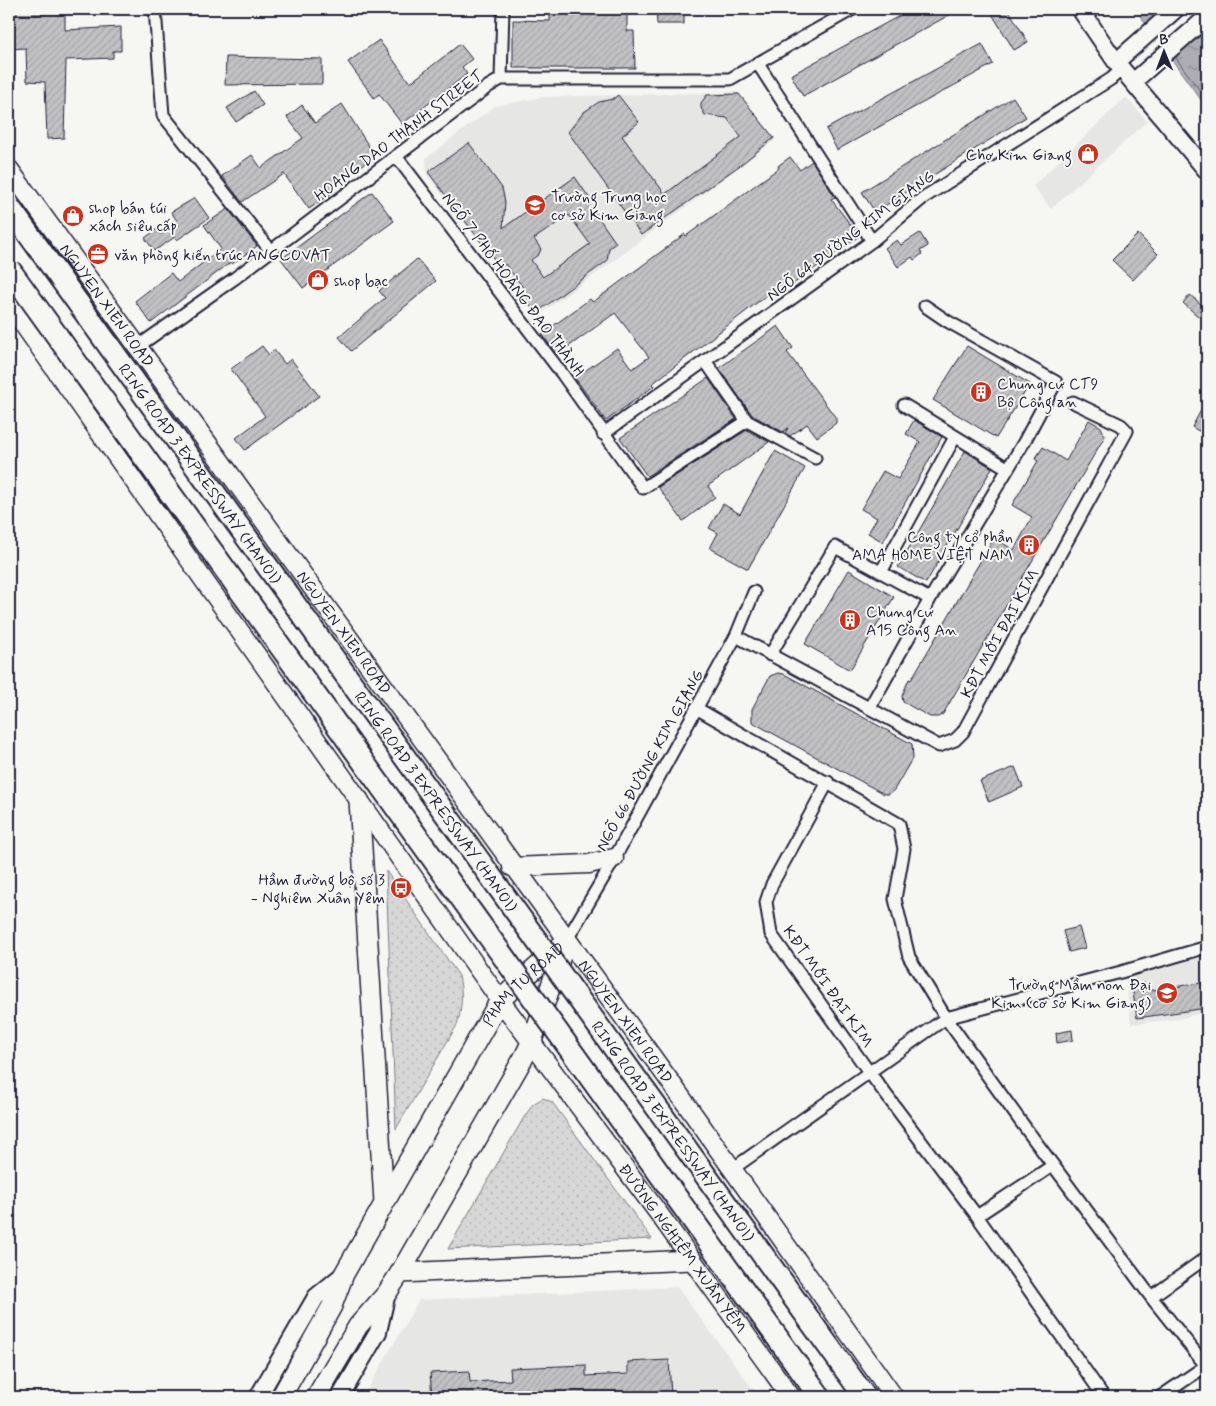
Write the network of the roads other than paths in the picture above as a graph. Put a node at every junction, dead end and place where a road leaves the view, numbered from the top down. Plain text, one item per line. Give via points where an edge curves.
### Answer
1 (155, 9) edge
2 (503, 9) edge
3 (852, 9) edge
4 (1080, 9) edge
5 (1176, 9) edge
6 (1207, 16) edge
7 (754, 63) junction
8 (1119, 65) junction
9 (501, 79) junction
10 (1133, 82) junction
11 (396, 156) junction
12 (9, 169) edge
13 (1207, 170) edge
14 (9, 207) edge
15 (872, 241) junction
16 (271, 251) junction
17 (9, 269) edge
18 (9, 276) edge
19 (9, 304) edge
20 (925, 306) dead end
21 (137, 347) junction
22 (706, 362) junction
23 (1073, 402) dead end
24 (904, 405) dead end
25 (747, 421) junction
26 (604, 434) junction
27 (955, 436) junction
28 (815, 458) dead end
29 (1007, 468) junction
30 (882, 572) junction
31 (754, 592) dead end
32 (930, 599) junction
33 (736, 636) junction
34 (770, 655) junction
35 (278, 684) junction
36 (870, 707) junction
37 (696, 708) junction
38 (828, 782) junction
39 (359, 800) junction
40 (614, 858) junction
41 (512, 867) junction
42 (566, 941) junction
43 (1207, 947) edge
44 (500, 1000) junction
45 (946, 1018) junction
46 (532, 1041) junction
47 (869, 1072) junction
48 (1052, 1166) junction
49 (731, 1170) junction
50 (384, 1202) junction
51 (977, 1216) junction
52 (1207, 1256) edge
53 (692, 1260) junction
54 (400, 1273) junction
55 (344, 1274) junction
56 (387, 1293) junction
57 (1151, 1297) junction
58 (1207, 1366) edge
59 (258, 1397) edge
60 (281, 1397) edge
61 (316, 1397) edge
62 (340, 1397) edge
63 (791, 1397) edge
64 (820, 1397) edge
65 (864, 1397) edge
66 (894, 1397) edge
67 (1104, 1397) edge
68 (1160, 1397) edge

1 - 16 street via 163,115
2 - 9 street
3 - 7 street, HOANG DAO THANH STREET
4 - 8 main road
5 - 8 main road
6 - 10 main road
7 - 9 street, HOANG DAO THANH STREET via 730,79
7 - 15 street
8 - 10 main road
8 - 15 street, NGÕ 64 ĐƯỜNG KIM GIANG via 1111,79 923,198
9 - 11 street, HOANG DAO THANH STREET
10 - 13 main road
11 - 16 street, HOANG DAO THANH STREET
11 - 26 street, NGÕ 7 PHỐ HOÀNG ĐẠO THÀNH via 563,375
12 - 21 main road, NGUYEN XIEN ROAD
14 - 65 highway, RING ROAD 3 EXPRESSWAY (HANOI), bridge
15 - 22 street, NGÕ 64 ĐƯỜNG KIM GIANG
16 - 21 street, HOANG DAO THANH STREET
17 - 64 highway, bridge
18 - 35 main road via 277,654
19 - 35 main road
20 - 29 street via 1056,382
21 - 41 main road, NGUYEN XIEN ROAD
22 - 25 street
22 - 26 street, NGÕ 64 ĐƯỜNG KIM GIANG
23 - 36 street, KĐT MỚI ĐẠI KIM via 1128,431 963,732 955,740 939,746
24 - 27 street
25 - 26 street, NGÕ 7 PHỐ HOÀNG ĐẠO THÀNH via 643,488
25 - 28 street
27 - 29 street
27 - 30 street
29 - 32 street
30 - 32 street
30 - 34 street via 835,547
31 - 33 street, NGÕ 66 ĐƯỜNG KIM GIANG
32 - 36 street
33 - 34 street, KĐT MỚI ĐẠI KIM
33 - 37 street, NGÕ 66 ĐƯỜNG KIM GIANG
34 - 36 street, KĐT MỚI ĐẠI KIM
35 - 39 main road
37 - 38 street
37 - 40 street, NGÕ 66 ĐƯỜNG KIM GIANG
38 - 45 street via 898,824 904,849 896,899 909,957
38 - 47 street, KĐT MỚI ĐẠI KIM via 772,884 766,902 771,934
39 - 44 main road
39 - 50 highway
40 - 41 main road via 589,864
40 - 42 street, NGÕ 66 ĐƯỜNG KIM GIANG
41 - 42 main road, NGUYEN XIEN ROAD
42 - 44 highway, PHAM TU ROAD
42 - 46 highway, PHAM TU ROAD
42 - 49 main road, NGUYEN XIEN ROAD
43 - 45 street, KĐT MỚI ĐẠI KIM
44 - 46 main road
44 - 50 highway, PHAM TU ROAD
45 - 47 street, KĐT MỚI ĐẠI KIM
45 - 48 street
46 - 53 main road, ĐƯỜNG NGHIÊM XUÂN YÊM
46 - 54 highway, PHAM TU ROAD
47 - 49 street, KĐT MỚI ĐẠI KIM
47 - 51 street, KĐT MỚI ĐẠI KIM
48 - 51 street
48 - 57 street
49 - 66 main road
50 - 55 highway, PHAM TU ROAD
51 - 67 street, KĐT MỚI ĐẠI KIM
52 - 57 street
53 - 54 highway
53 - 63 main road, ĐƯỜNG NGHIÊM XUÂN YÊM
54 - 56 highway, PHAM TU ROAD
55 - 59 main road, PHAM TU ROAD via 316,1297
55 - 60 highway, PHAM TU ROAD via 332,1306
56 - 61 highway via 358,1326
56 - 62 main road via 378,1332
57 - 58 street
58 - 68 street

